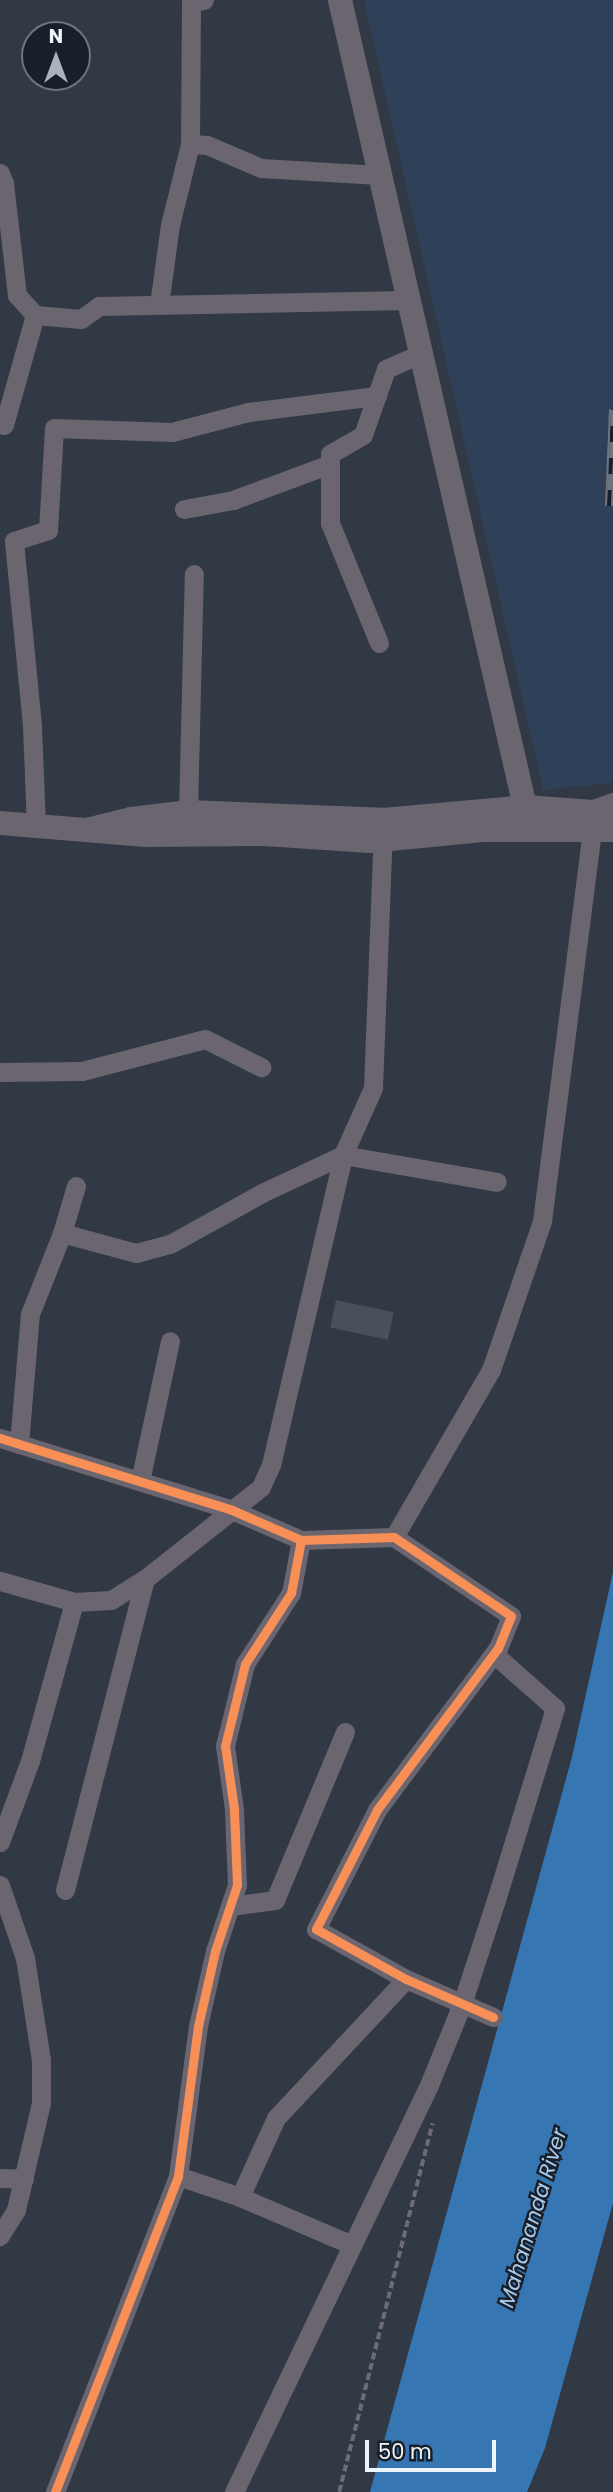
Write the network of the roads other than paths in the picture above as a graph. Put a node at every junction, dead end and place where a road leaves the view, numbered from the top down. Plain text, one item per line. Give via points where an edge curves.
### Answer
1 (204, 0) edge
2 (340, 0) edge
3 (190, 144) junction
4 (0, 173) edge
5 (379, 175) junction
6 (3, 199) edge
7 (407, 300) junction
8 (159, 305) junction
9 (35, 315) junction
10 (419, 354) junction
11 (377, 396) junction
12 (4, 425) dead end
13 (330, 464) junction
14 (184, 509) dead end
15 (194, 574) dead end
16 (379, 643) dead end
17 (525, 807) junction
18 (604, 808) edge
19 (188, 812) junction
20 (383, 820) junction
21 (0, 823) edge
22 (36, 826) junction
23 (87, 830) junction
24 (613, 830) edge
25 (261, 1067) dead end
26 (0, 1072) edge
27 (343, 1155) junction
28 (497, 1182) dead end
29 (76, 1186) dead end
30 (62, 1233) junction
31 (170, 1341) dead end
32 (9, 1441) edge
33 (140, 1481) junction
34 (232, 1510) junction
35 (394, 1537) junction
36 (301, 1540) junction
37 (145, 1579) junction
38 (1, 1587) edge
39 (74, 1602) junction
40 (494, 1654) junction
41 (345, 1732) dead end
42 (0, 1842) edge
43 (0, 1885) edge
44 (65, 1890) dead end
45 (230, 1906) junction
46 (406, 1979) junction
47 (463, 2004) junction
48 (493, 2017) dead end
49 (178, 2176) junction
50 (0, 2178) edge
51 (24, 2179) junction
52 (240, 2197) junction
53 (0, 2236) edge
54 (352, 2245) junction
55 (55, 2492) edge
56 (234, 2492) edge

1 - 3 street via 191,2
2 - 5 street
3 - 5 street via 206,145 261,168
3 - 8 street via 170,225
4 - 6 street
5 - 7 street
6 - 9 street via 17,295
7 - 8 street
7 - 10 street
8 - 9 street via 100,306 81,319
9 - 12 street
10 - 11 street via 386,369
10 - 17 street
11 - 13 street via 363,435 330,454
11 - 22 street via 248,412 172,432 54,428 48,530 14,541 32,725
13 - 14 street via 233,500
13 - 16 street via 330,523
15 - 19 street
17 - 18 street
17 - 20 street
18 - 35 street via 542,1221 491,1370
19 - 20 street
19 - 23 street
20 - 27 street via 373,1087
21 - 22 street
22 - 23 street
23 - 24 street, bridge via 370,841 482,830
25 - 26 street via 205,1039 82,1071
27 - 28 street
27 - 30 street via 170,1244 136,1253
27 - 34 street via 271,1465 261,1487
29 - 30 street
30 - 32 street via 30,1314
31 - 33 street
32 - 33 street
33 - 34 street
34 - 36 street
34 - 37 street
35 - 36 street
35 - 40 street via 511,1616
36 - 45 street via 291,1593 245,1664 225,1746 234,1809 237,1885
37 - 39 street via 111,1601
37 - 44 street
38 - 39 street
39 - 42 street via 41,1724
40 - 46 street via 377,1810 316,1929
40 - 47 street via 555,1708
41 - 45 street via 275,1900
43 - 51 street via 25,1958 41,2060 41,2103
45 - 49 street via 198,2026
46 - 47 street
46 - 52 street via 276,2118
47 - 48 street
47 - 54 street
49 - 52 street
49 - 55 street
50 - 51 street
51 - 53 street via 16,2210
52 - 54 street
54 - 56 street

